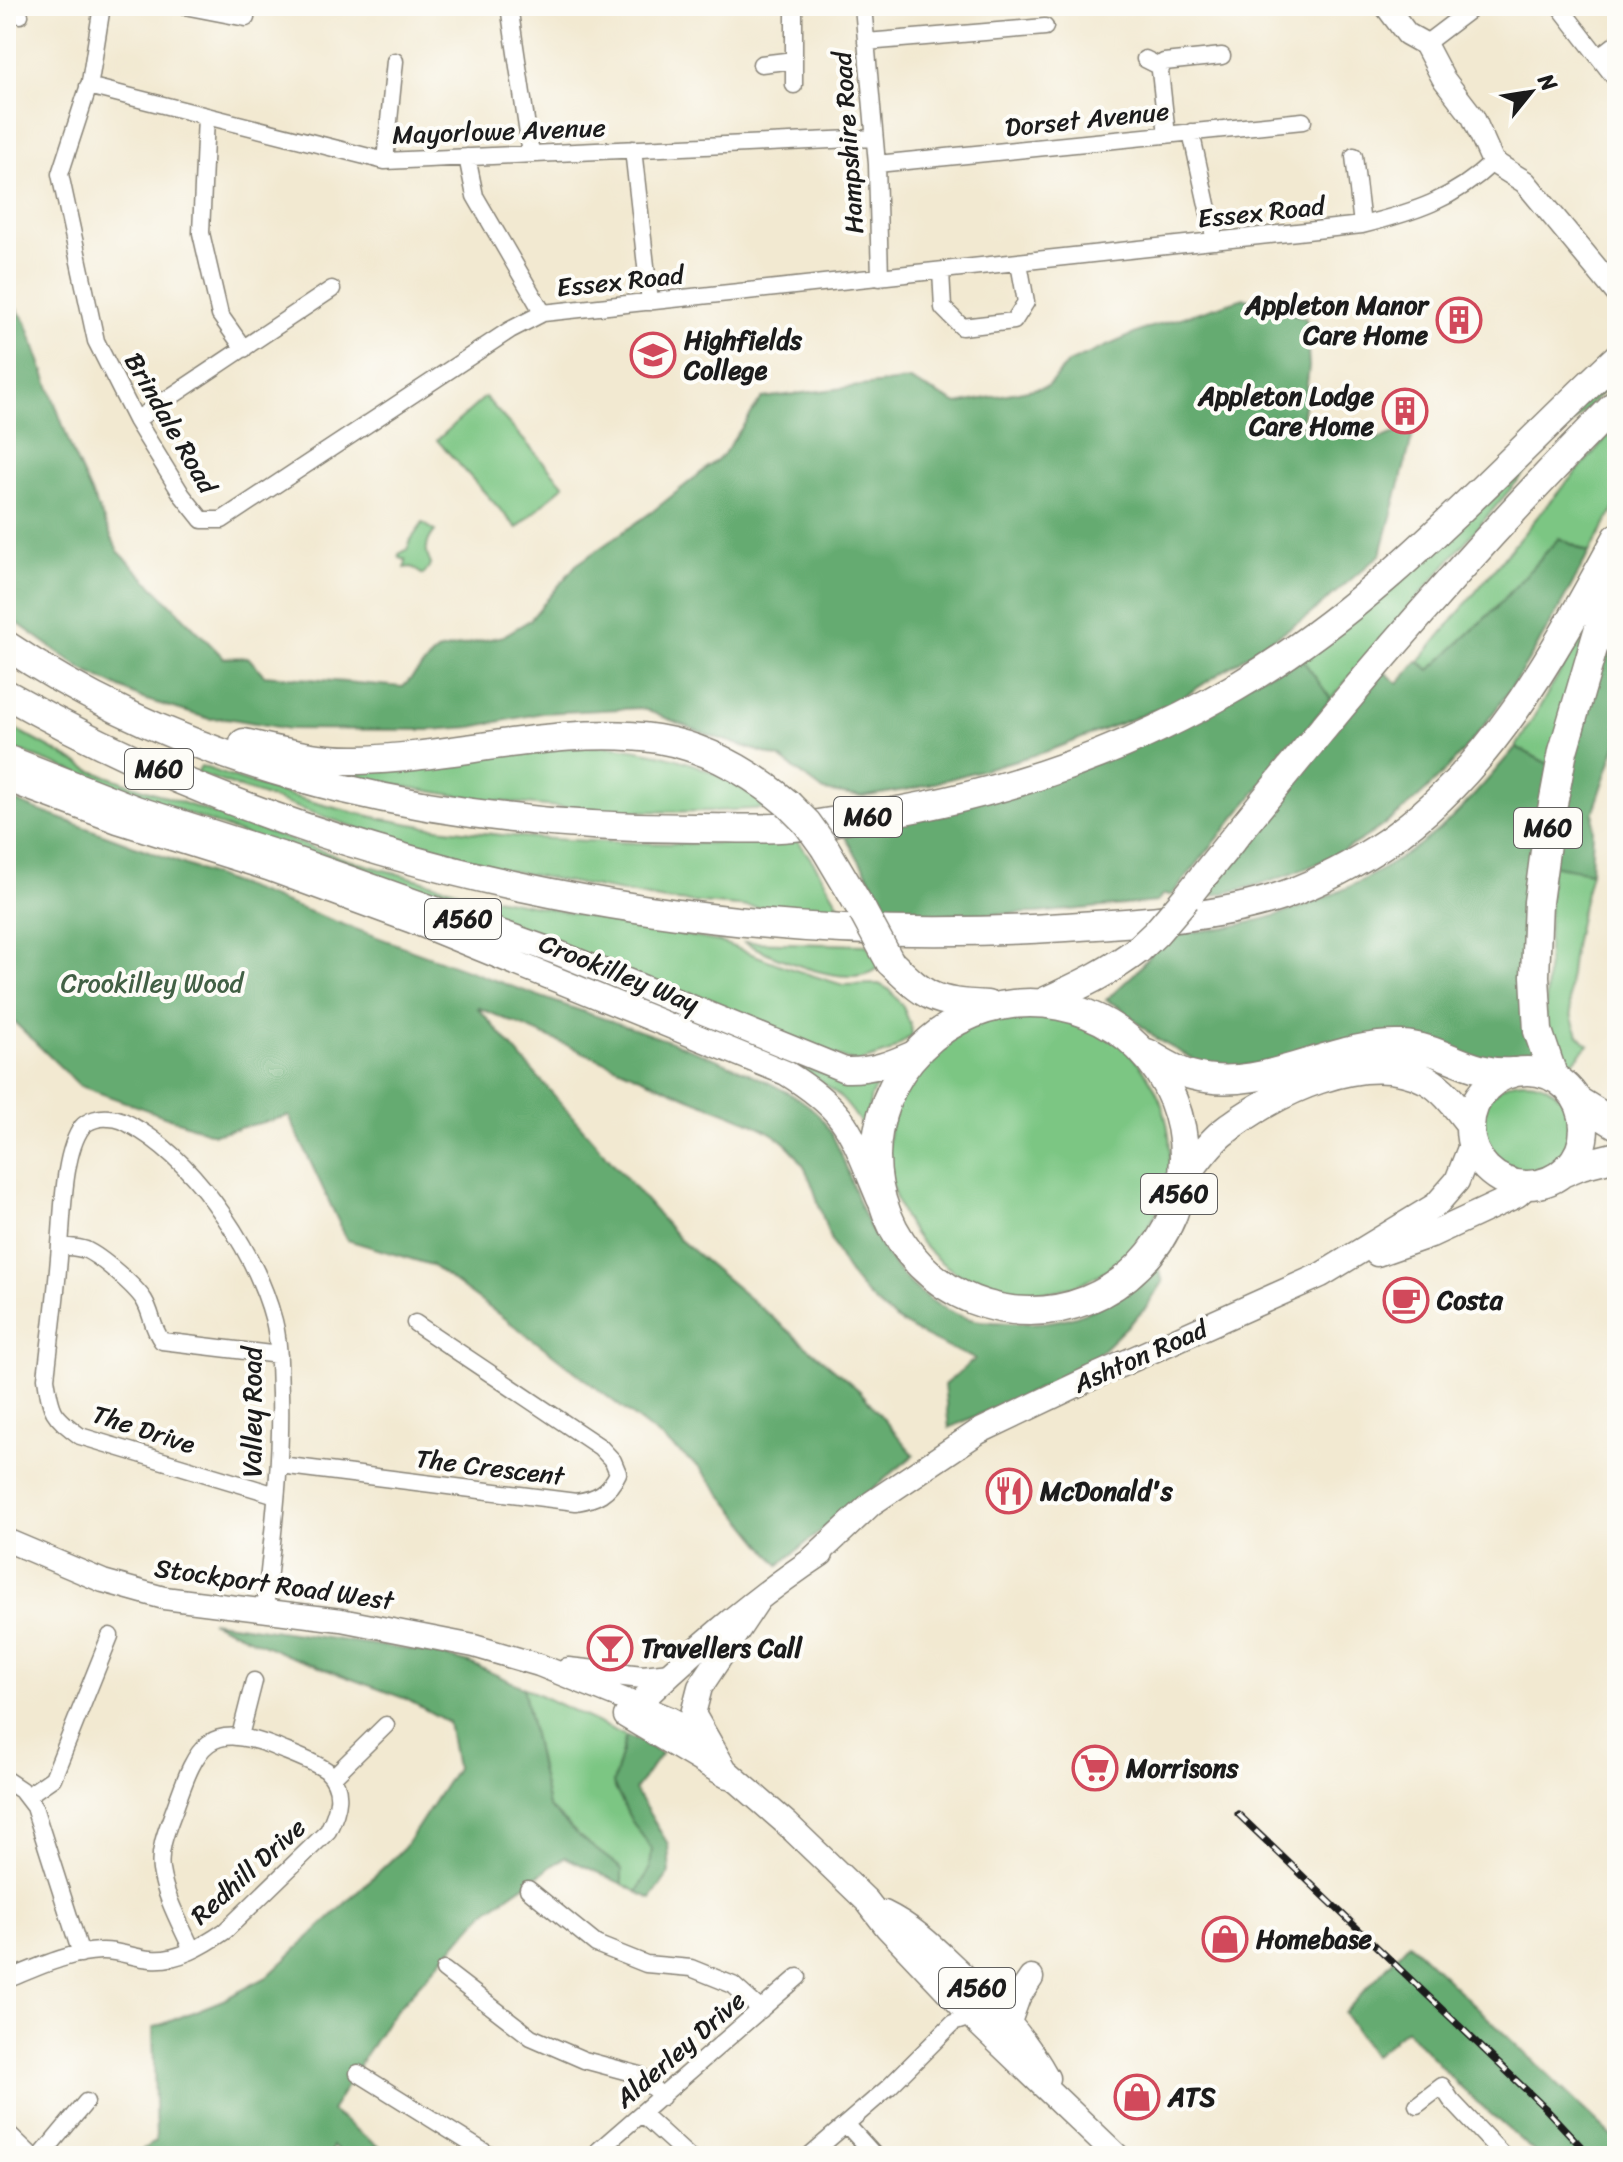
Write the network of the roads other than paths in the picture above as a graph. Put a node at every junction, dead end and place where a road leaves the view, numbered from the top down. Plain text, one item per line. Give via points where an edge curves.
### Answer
1 (102, 6) edge
2 (184, 6) edge
3 (509, 6) edge
4 (794, 6) edge
5 (863, 6) edge
6 (1386, 6) edge
7 (1475, 6) edge
8 (1559, 6) edge
9 (246, 18) dead end
10 (1045, 27) dead end
11 (866, 42) junction
12 (1617, 43) edge
13 (1425, 44) junction
14 (1222, 56) dead end
15 (1599, 57) junction
16 (1145, 59) dead end
17 (794, 60) junction
18 (395, 61) dead end
19 (761, 64) dead end
20 (1161, 67) junction
21 (1617, 81) edge
22 (794, 85) dead end
23 (88, 86) junction
24 (206, 116) junction
25 (1303, 121) dead end
26 (1191, 132) junction
27 (1167, 135) junction
28 (873, 138) junction
29 (633, 149) junction
30 (531, 154) junction
31 (1354, 156) dead end
32 (467, 157) junction
33 (385, 161) junction
34 (1493, 162) junction
35 (877, 164) junction
36 (1362, 225) junction
37 (1215, 241) junction
38 (1019, 263) junction
39 (941, 271) junction
40 (880, 278) junction
41 (332, 289) dead end
42 (1616, 293) edge
43 (650, 302) junction
44 (543, 313) junction
45 (244, 349) junction
46 (1617, 358) edge
47 (1617, 403) edge
48 (136, 420) junction
49 (1617, 538) edge
50 (1617, 585) edge
51 (6, 645) edge
52 (6, 694) edge
53 (147, 721) junction
54 (6, 757) edge
55 (6, 779) edge
56 (1042, 1003) junction
57 (998, 1005) junction
58 (916, 1052) junction
59 (1146, 1053) junction
60 (1513, 1072) junction
61 (1554, 1078) junction
62 (1578, 1101) junction
63 (100, 1117) joint
64 (1617, 1125) edge
65 (1471, 1134) junction
66 (1617, 1156) edge
67 (1562, 1173) junction
68 (1182, 1180) junction
69 (1528, 1185) junction
70 (879, 1199) junction
71 (60, 1246) junction
72 (1337, 1267) junction
73 (415, 1323) dead end
74 (279, 1355) junction
75 (280, 1465) junction
76 (276, 1495) junction
77 (6, 1540) edge
78 (758, 1600) junction
79 (265, 1611) junction
80 (736, 1632) junction
81 (110, 1636) dead end
82 (539, 1665) junction
83 (670, 1674) junction
84 (254, 1681) dead end
85 (639, 1714) junction
86 (386, 1725) dead end
87 (240, 1736) junction
88 (732, 1776) junction
89 (333, 1777) junction
90 (6, 1780) edge
91 (27, 1796) junction
92 (528, 1889) dead end
93 (192, 1950) junction
94 (81, 1954) junction
95 (444, 1970) dead end
96 (798, 1977) dead end
97 (1031, 1978) dead end
98 (6, 1980) edge
99 (970, 2006) junction
100 (761, 2010) junction
101 (1009, 2022) junction
102 (358, 2073) dead end
103 (1056, 2095) junction
104 (662, 2097) junction
105 (86, 2102) dead end
106 (1417, 2105) dead end
107 (643, 2115) junction
108 (846, 2124) junction
109 (6, 2131) edge
110 (32, 2156) edge
111 (41, 2156) edge
112 (491, 2156) edge
113 (592, 2156) edge
114 (688, 2156) edge
115 (809, 2156) edge
116 (875, 2156) edge
117 (1117, 2156) edge
118 (1504, 2156) edge

1 - 23 street, Brindale Road
2 - 9 street
3 - 30 street
4 - 17 street
5 - 11 street, Hampshire Road
6 - 13 main road via 1407,34
7 - 13 street
8 - 15 street
10 - 11 street
11 - 28 street, Hampshire Road
12 - 15 street
13 - 34 main road via 1473,117
14 - 20 street via 1164,62
15 - 21 street
16 - 20 street
17 - 19 street
17 - 22 street
18 - 33 street
20 - 27 street
23 - 24 street, Mayorlowe Avenue
23 - 48 street, Brindale Road via 60,174 96,341
24 - 33 street, Mayorlowe Avenue
24 - 45 street via 201,233 220,315
25 - 26 street, Dorset Avenue
26 - 27 street, Dorset Avenue
26 - 37 street
27 - 35 street, Dorset Avenue
28 - 29 street, Mayorlowe Avenue
28 - 35 street, Hampshire Road
29 - 30 street, Mayorlowe Avenue
29 - 43 street
30 - 32 street, Mayorlowe Avenue
31 - 36 street
32 - 33 street, Mayorlowe Avenue
32 - 44 street via 475,196
34 - 36 street, Essex Road via 1444,198
34 - 42 main road via 1525,182
35 - 40 street, Hampshire Road
36 - 37 street, Essex Road
37 - 38 street, Essex Road
38 - 39 street, Essex Road
38 - 39 street via 1026,302 1014,321 962,327 943,308
39 - 40 street, Essex Road
40 - 43 street, Essex Road
41 - 45 street
43 - 44 street, Essex Road
44 - 48 street, Brindale Road via 222,520 202,520
45 - 48 street
46 - 53 highway, M60 via 1406,563 1306,642 1175,721 1080,762 980,794 792,827 607,827 464,814 305,780 236,759
47 - 56 highway, bridge via 1427,604 1156,933 1122,962
49 - 52 highway, M60 via 1566,629 1490,745 1429,810 1364,856 1281,896 1224,910 1119,924 849,931 638,911 438,867 310,828 89,739
50 - 61 highway, M60 via 1603,614 1563,751 1542,875 1535,976 1538,1031
51 - 53 highway, M60
53 - 57 highway, M60, bridge via 172,721 300,756 357,761 604,736 658,739 707,754 745,772 807,823 890,962 920,992 949,1003
54 - 58 main road, Crookilley Way / A560 via 136,808 556,952 845,1070 874,1069
55 - 70 main road, Crookilley Way / A560 via 410,920 786,1073 813,1089 846,1122
56 - 57 highway, A560
56 - 59 highway, A560 via 1105,1022
57 - 58 highway, A560 via 965,1016
58 - 70 highway, A560 via 896,1080 880,1120
59 - 60 highway, A560 via 1179,1071 1211,1079 1284,1071 1377,1045 1429,1050 1492,1074
59 - 68 highway, A560 via 1177,1111 1183,1137
60 - 61 highway, A560
60 - 65 highway, A560 via 1484,1091 1474,1106
61 - 62 highway
62 - 64 highway
62 - 67 highway via 1583,1116 1581,1148
63 - 71 street, The Drive via 84,1124 75,1138 64,1188
63 - 74 street, Valley Road via 120,1118 156,1141 199,1181 262,1284
65 - 68 highway, A560 via 1430,1081 1406,1071 1351,1070 1284,1095 1251,1114 1207,1148
65 - 69 highway, A560 via 1480,1159 1492,1172
65 - 72 main road, Ashton Road / A560 via 1457,1181 1436,1205
66 - 67 highway
67 - 69 highway, A560
68 - 70 highway, A560 via 1176,1206 1146,1259 1096,1296 1029,1311 975,1300 937,1280 900,1243
69 - 72 main road, Ashton Road / A560 via 1431,1235
71 - 74 street via 85,1250 142,1297 162,1341
71 - 76 street, The Drive via 46,1378 58,1419 80,1436
72 - 78 main road, Ashton Road / A560 via 978,1432 857,1531
73 - 75 street, The Crescent via 600,1447 618,1473 612,1486 595,1499 576,1502
74 - 75 street, Valley Road
75 - 76 street, Valley Road
76 - 79 street
77 - 79 main road, Stockport Road West via 124,1589
78 - 80 main road, Ashton Road / A560
78 - 83 main road, Ashton Road / A560
79 - 82 main road, Stockport Road West via 421,1635
80 - 85 main road, Ashton Road / A560
80 - 88 main road, Ashton Road / A560 via 700,1687 693,1714
81 - 91 street via 53,1778
82 - 83 main road, Stockport Road West via 643,1677
82 - 85 main road, Stockport Road West
83 - 85 main road, Ashton Road / A560
84 - 87 street
85 - 88 main road, Stockport Road West / A560
86 - 89 street
87 - 89 street via 316,1763
87 - 93 street, Redhill Drive via 219,1738 191,1763 161,1855 161,1872
88 - 99 main road, Stockport Road West / A560 via 872,1907 917,1932
89 - 93 street, Redhill Drive via 339,1801 328,1831 225,1931
90 - 91 street
91 - 94 street
92 - 100 street via 596,1944 646,1964 691,1968 719,1979
93 - 94 street, Redhill Drive via 152,1960 104,1951
94 - 98 street, Redhill Drive
95 - 104 street via 531,2037 584,2060 640,2075
96 - 100 street, Alderley Drive
97 - 101 main road
99 - 101 main road, Stockport Road West / A560
99 - 103 main road, Stockport Road West / A560 via 1022,2066
99 - 108 street
100 - 104 street, Alderley Drive
101 - 103 main road, Stockport Road West / A560
102 - 112 street
103 - 117 main road, Stockport Road West / A560
104 - 107 street, Alderley Drive
105 - 111 street
106 - 118 street via 1442,2086
107 - 113 street, Alderley Drive
107 - 114 street
108 - 115 street
108 - 116 street
109 - 110 street

